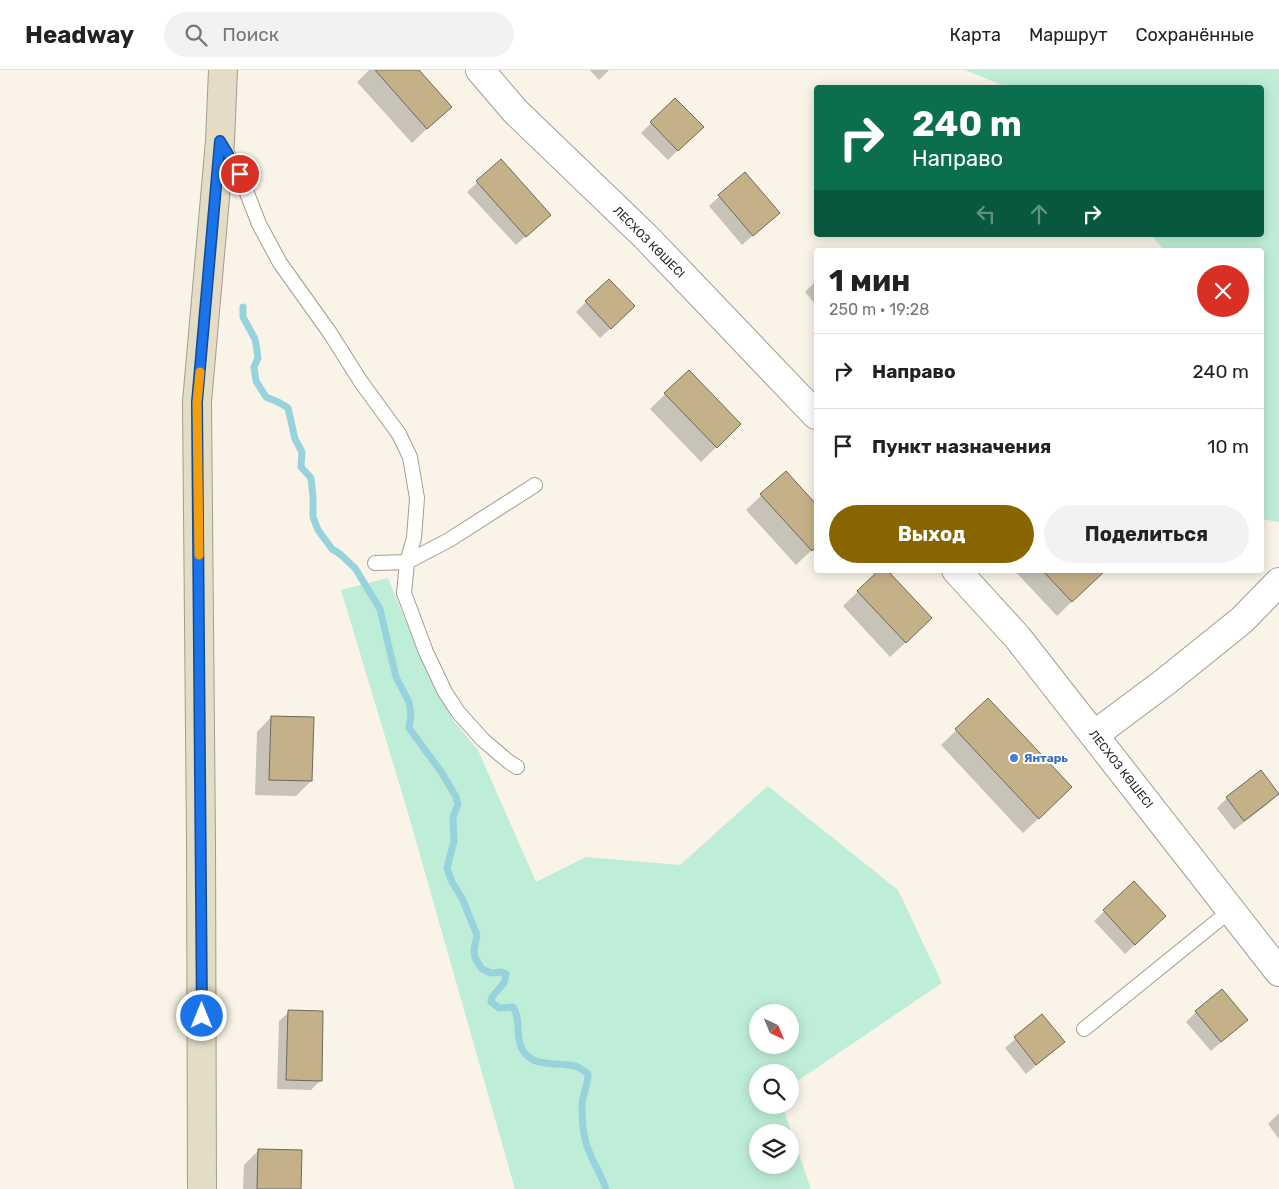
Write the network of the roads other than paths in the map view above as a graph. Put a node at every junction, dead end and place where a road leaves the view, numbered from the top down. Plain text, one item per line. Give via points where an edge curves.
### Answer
1 (223, 70) edge
2 (480, 70) edge
3 (220, 141) junction
4 (814, 414) edge
5 (535, 485) dead end
6 (407, 562) junction
7 (375, 563) dead end
8 (959, 573) edge
9 (1279, 582) edge
10 (1094, 736) junction
11 (517, 766) dead end
12 (1231, 910) junction
13 (1279, 972) edge
14 (1084, 1029) dead end
15 (202, 1189) edge

1 - 3 street
2 - 4 street, ЛЕСХОЗ КӨШЕСІ via 515,111 646,237
3 - 6 lane via 240,174 259,224 280,264 399,434 410,458 417,498 414,538
3 - 15 street via 197,402
5 - 6 lane via 449,540
6 - 7 lane
6 - 11 lane via 404,593 445,692 483,740
8 - 10 street, ЛЕСХОЗ КӨШЕСІ via 1018,638
9 - 10 street via 1242,620
10 - 12 street, ЛЕСХОЗ КӨШЕСІ
12 - 13 street, ЛЕСХОЗ КӨШЕСІ
12 - 14 lane

